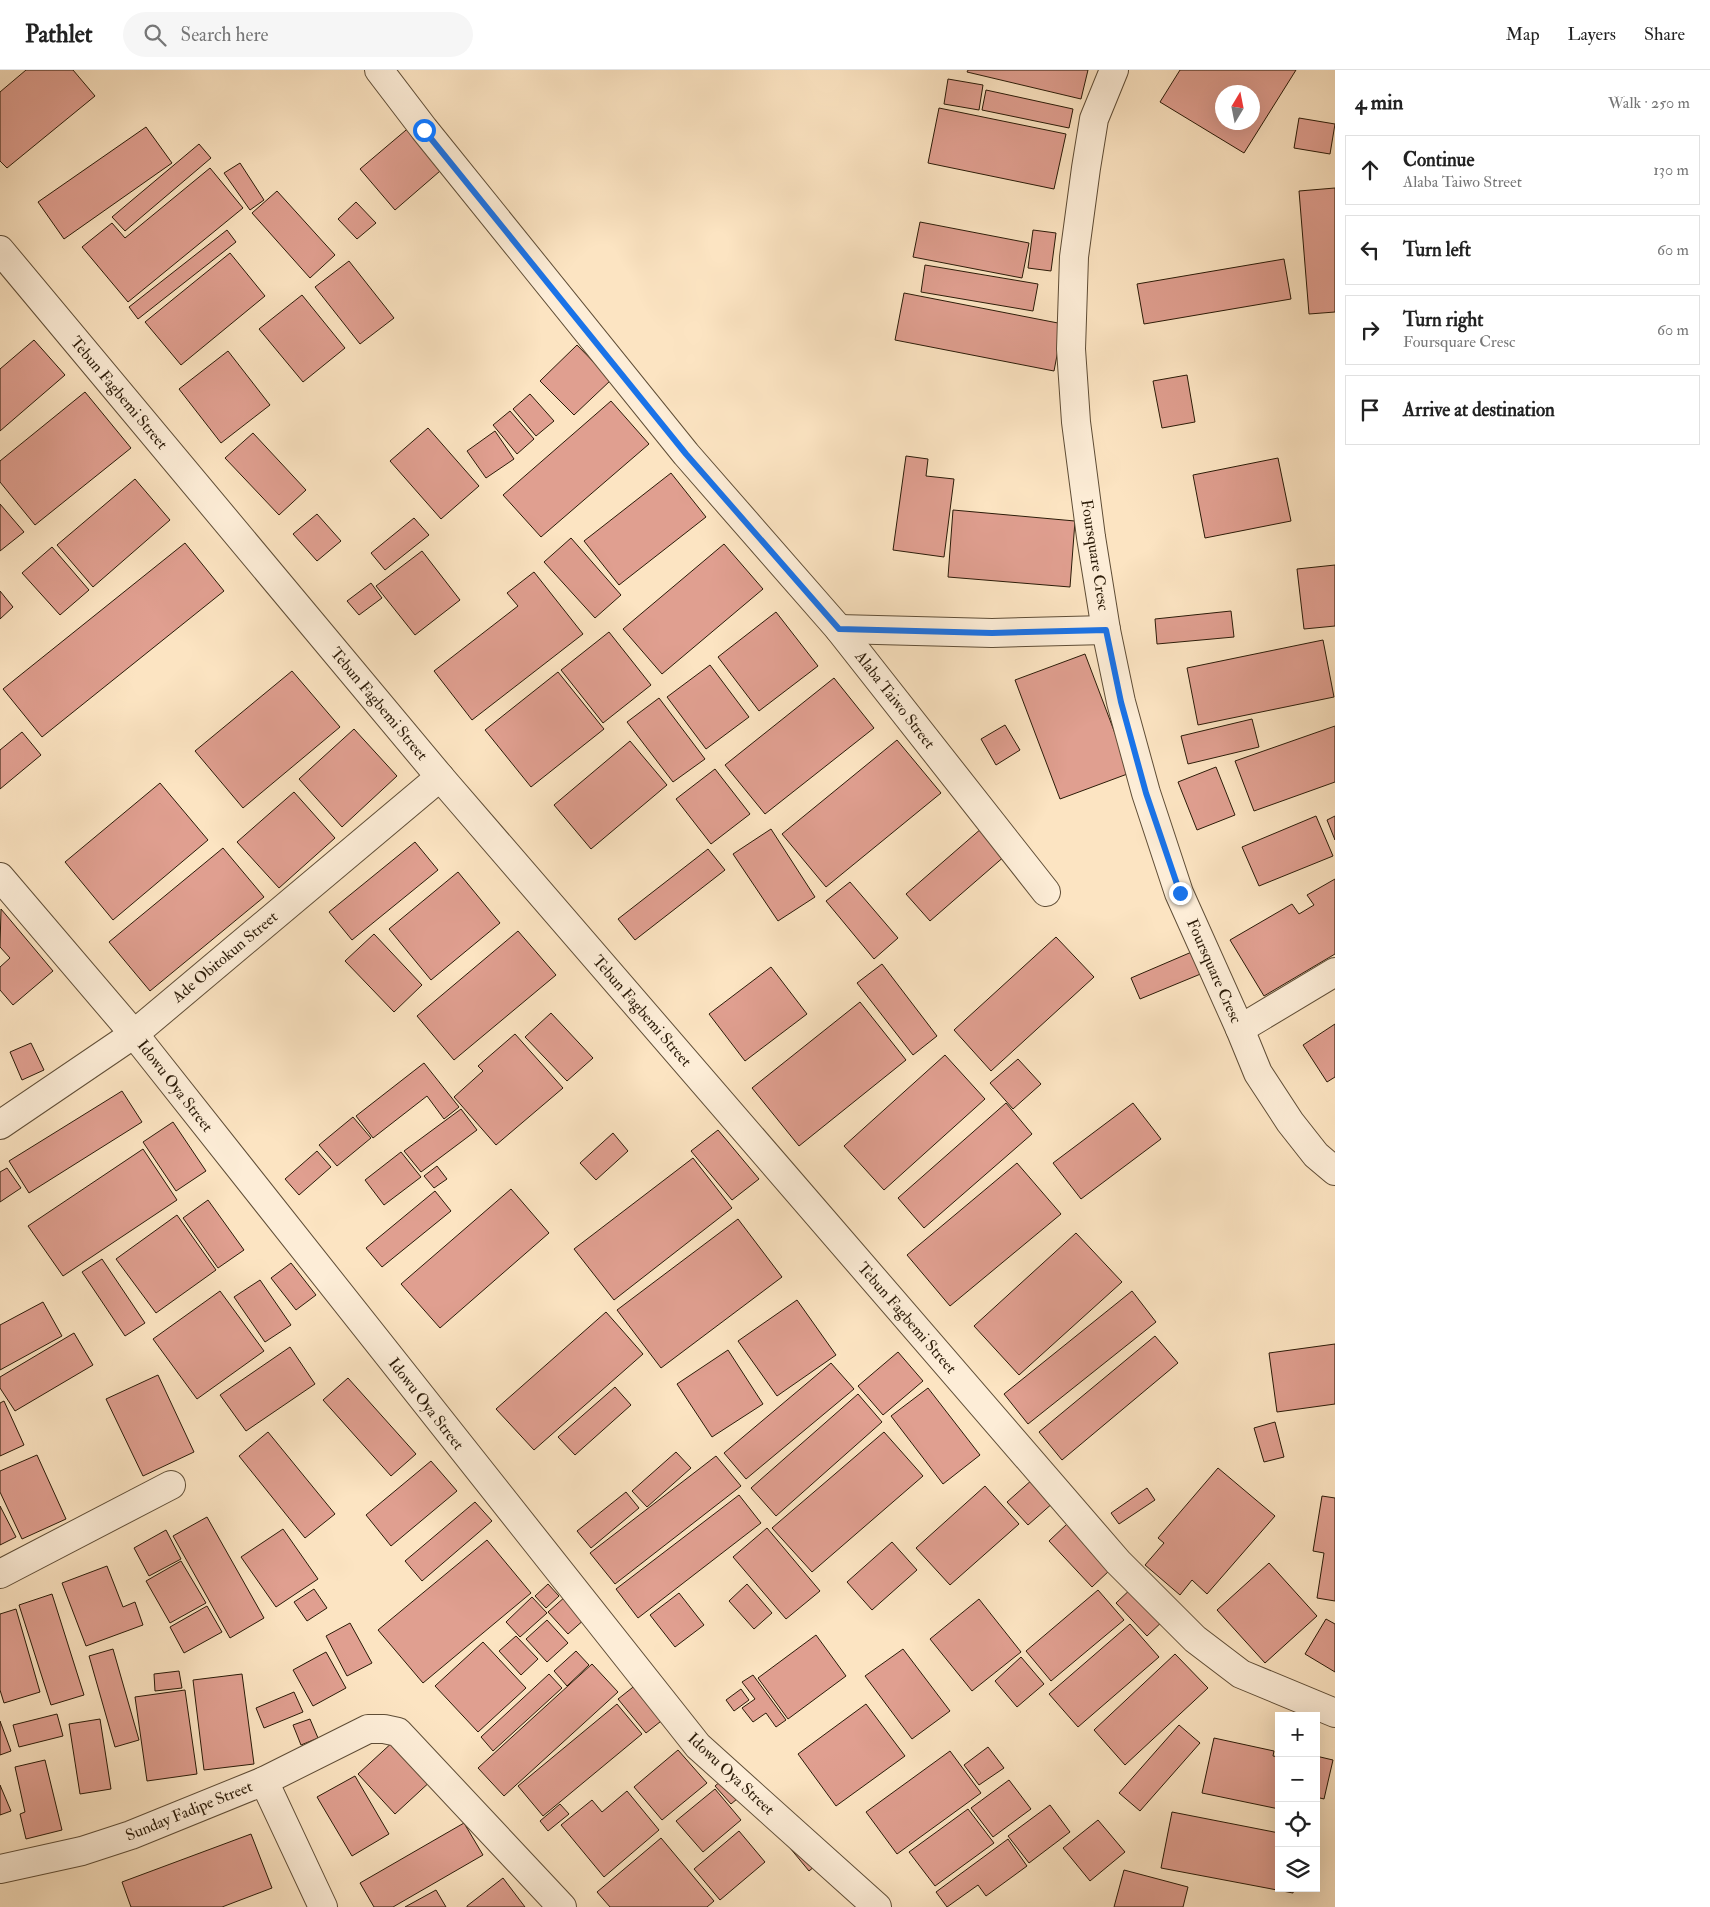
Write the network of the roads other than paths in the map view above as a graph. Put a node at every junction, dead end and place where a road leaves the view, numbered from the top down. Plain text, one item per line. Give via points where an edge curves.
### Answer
1 (379, 70) edge
2 (1114, 70) edge
3 (0, 250) edge
4 (839, 629) junction
5 (1106, 630) junction
6 (440, 777) junction
7 (0, 877) edge
8 (1046, 892) dead end
9 (1335, 972) edge
10 (1240, 1028) junction
11 (134, 1034) junction
12 (0, 1125) edge
13 (1335, 1171) edge
14 (171, 1485) dead end
15 (0, 1574) edge
16 (1335, 1713) edge
17 (264, 1781) junction
18 (0, 1869) edge
19 (323, 1907) edge
20 (562, 1907) edge
21 (877, 1907) edge

1 - 4 street, Alaba Taiwo Street via 686,454
2 - 5 street, Foursquare Cresc via 1094,119 1086,168 1074,256 1071,349 1076,422
3 - 6 street, Tebun Fagbemi Street
4 - 5 street via 992,633
4 - 8 street, Alaba Taiwo Street
5 - 10 street, Foursquare Cresc via 1121,702 1146,793 1180,893
6 - 11 street, Ade Obitokun Street
6 - 16 street, Tebun Fagbemi Street via 1118,1562 1195,1639 1241,1674
7 - 11 street, Idowu Oya Street
9 - 10 street
10 - 13 street, Foursquare Cresc via 1258,1073 1290,1122 1316,1155
11 - 12 street, Ade Obitokun Street
11 - 21 street, Idowu Oya Street via 698,1746
14 - 15 street
17 - 18 street, Sunday Fadipe Street via 131,1835 82,1851
17 - 19 street
17 - 20 street, Sunday Fadipe Street via 368,1729 398,1732

